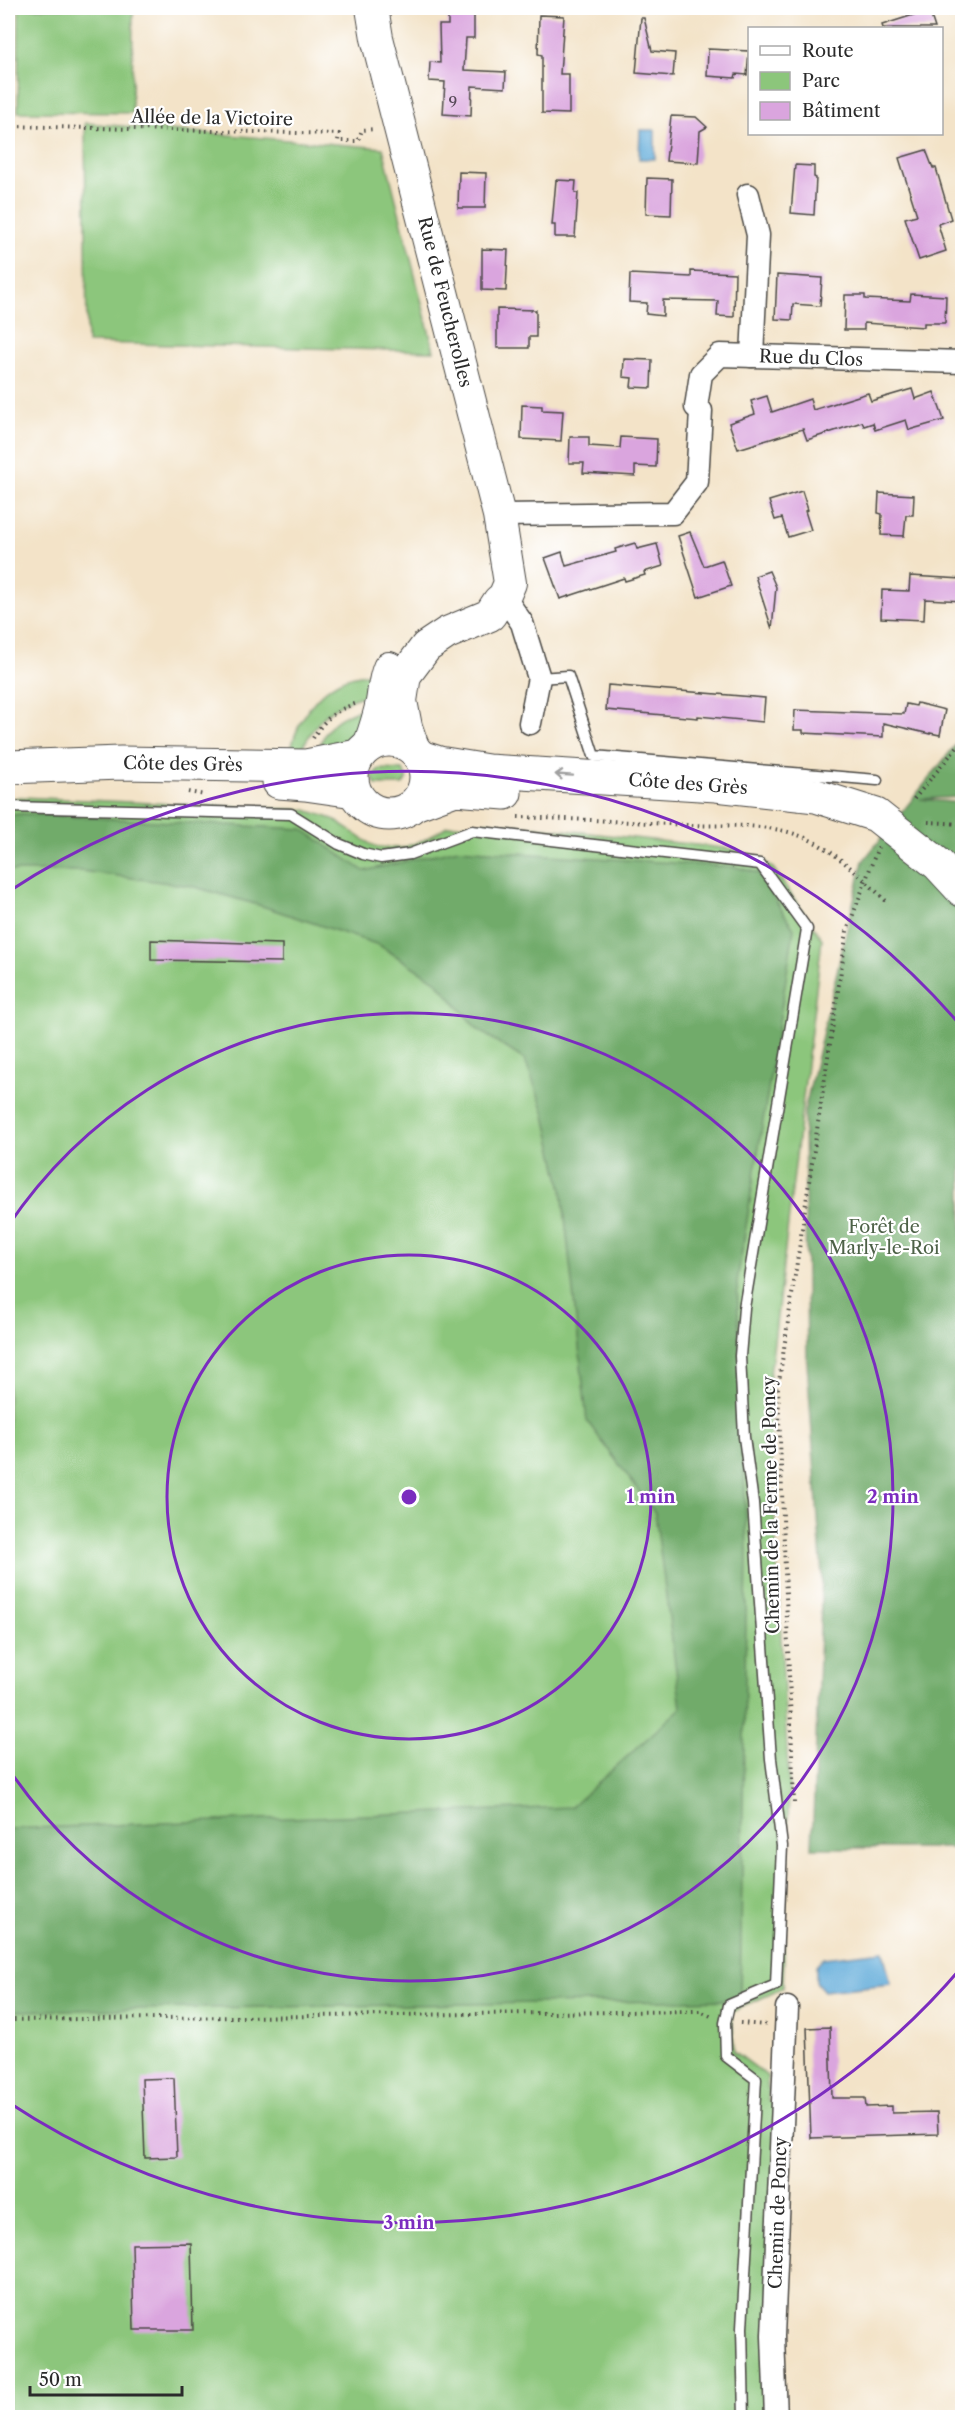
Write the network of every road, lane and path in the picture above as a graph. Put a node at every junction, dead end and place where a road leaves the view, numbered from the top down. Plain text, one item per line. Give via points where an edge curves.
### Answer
1 (372, 8) edge
2 (8, 126) edge
3 (400, 128) junction
4 (748, 195) dead end
5 (752, 356) junction
6 (963, 362) edge
7 (499, 514) junction
8 (502, 599) junction
9 (539, 678) junction
10 (365, 702) dead end
11 (530, 723) dead end
12 (963, 741) edge
13 (308, 747) dead end
14 (364, 751) junction
15 (417, 754) junction
16 (8, 767) edge
17 (877, 780) dead end
18 (178, 790) dead end
19 (354, 791) junction
20 (207, 795) dead end
21 (914, 799) dead end
22 (417, 803) junction
23 (8, 807) edge
24 (510, 816) dead end
25 (883, 833) junction
26 (938, 864) junction
27 (865, 881) junction
28 (963, 890) edge
29 (888, 903) dead end
30 (794, 1812) dead end
31 (786, 2017) joint
32 (8, 2020) edge
33 (725, 2023) junction
34 (744, 2418) edge
35 (776, 2418) edge

1 - 3 street, Rue de Feucherolles
2 - 3 path, Allée de la Victoire via 339,134 338,141 358,141 362,130
3 - 7 street, Rue de Feucherolles
4 - 5 street via 758,236
5 - 6 street, Rue du Clos
5 - 7 street, Rue du Clos via 720,355 701,374 696,407 701,411 697,482 674,513
7 - 8 street, Rue de Feucherolles via 510,583
8 - 9 street via 522,623
8 - 14 street via 436,619 411,634 394,655 383,682 382,701
8 - 15 street via 490,615 447,633 426,647 405,675 401,701
9 - 11 street
9 - 17 lane via 568,676 594,756
10 - 13 path via 333,713 321,724
12 - 21 path
14 - 15 main road via 377,742 389,740 401,742
14 - 16 main road, Côte des Grès via 306,766 121,763
14 - 19 main road via 353,767
15 - 22 main road via 425,768 426,781
26 -> 15 main road, Côte des Grès via 876,815 816,796 716,785 488,771 440,763
16 - 19 main road, Côte des Grès via 305,784
18 - 20 path
19 - 22 main road via 361,802 382,814 407,811
22 - 25 main road, Côte des Grès via 454,789 688,804 785,805 829,811
23 - 33 lane via 291,814 339,844 381,858 410,855 472,831 760,864 807,929 744,1308 740,1356 771,1759 782,1846 776,1985 729,2005
24 - 27 path via 755,825 814,842
25 - 26 main road, Côte des Grès
25 - 27 path, Chemin de la Ferme de Poncy
26 - 28 main road, Côte des Grès
27 - 29 path
27 - 30 path, Chemin de la Ferme de Poncy via 847,931 778,1388
31 - 33 path
31 - 35 street, Chemin de Poncy via 773,2336
32 - 33 path via 700,2011
33 - 34 lane via 726,2056 756,2079 742,2328

